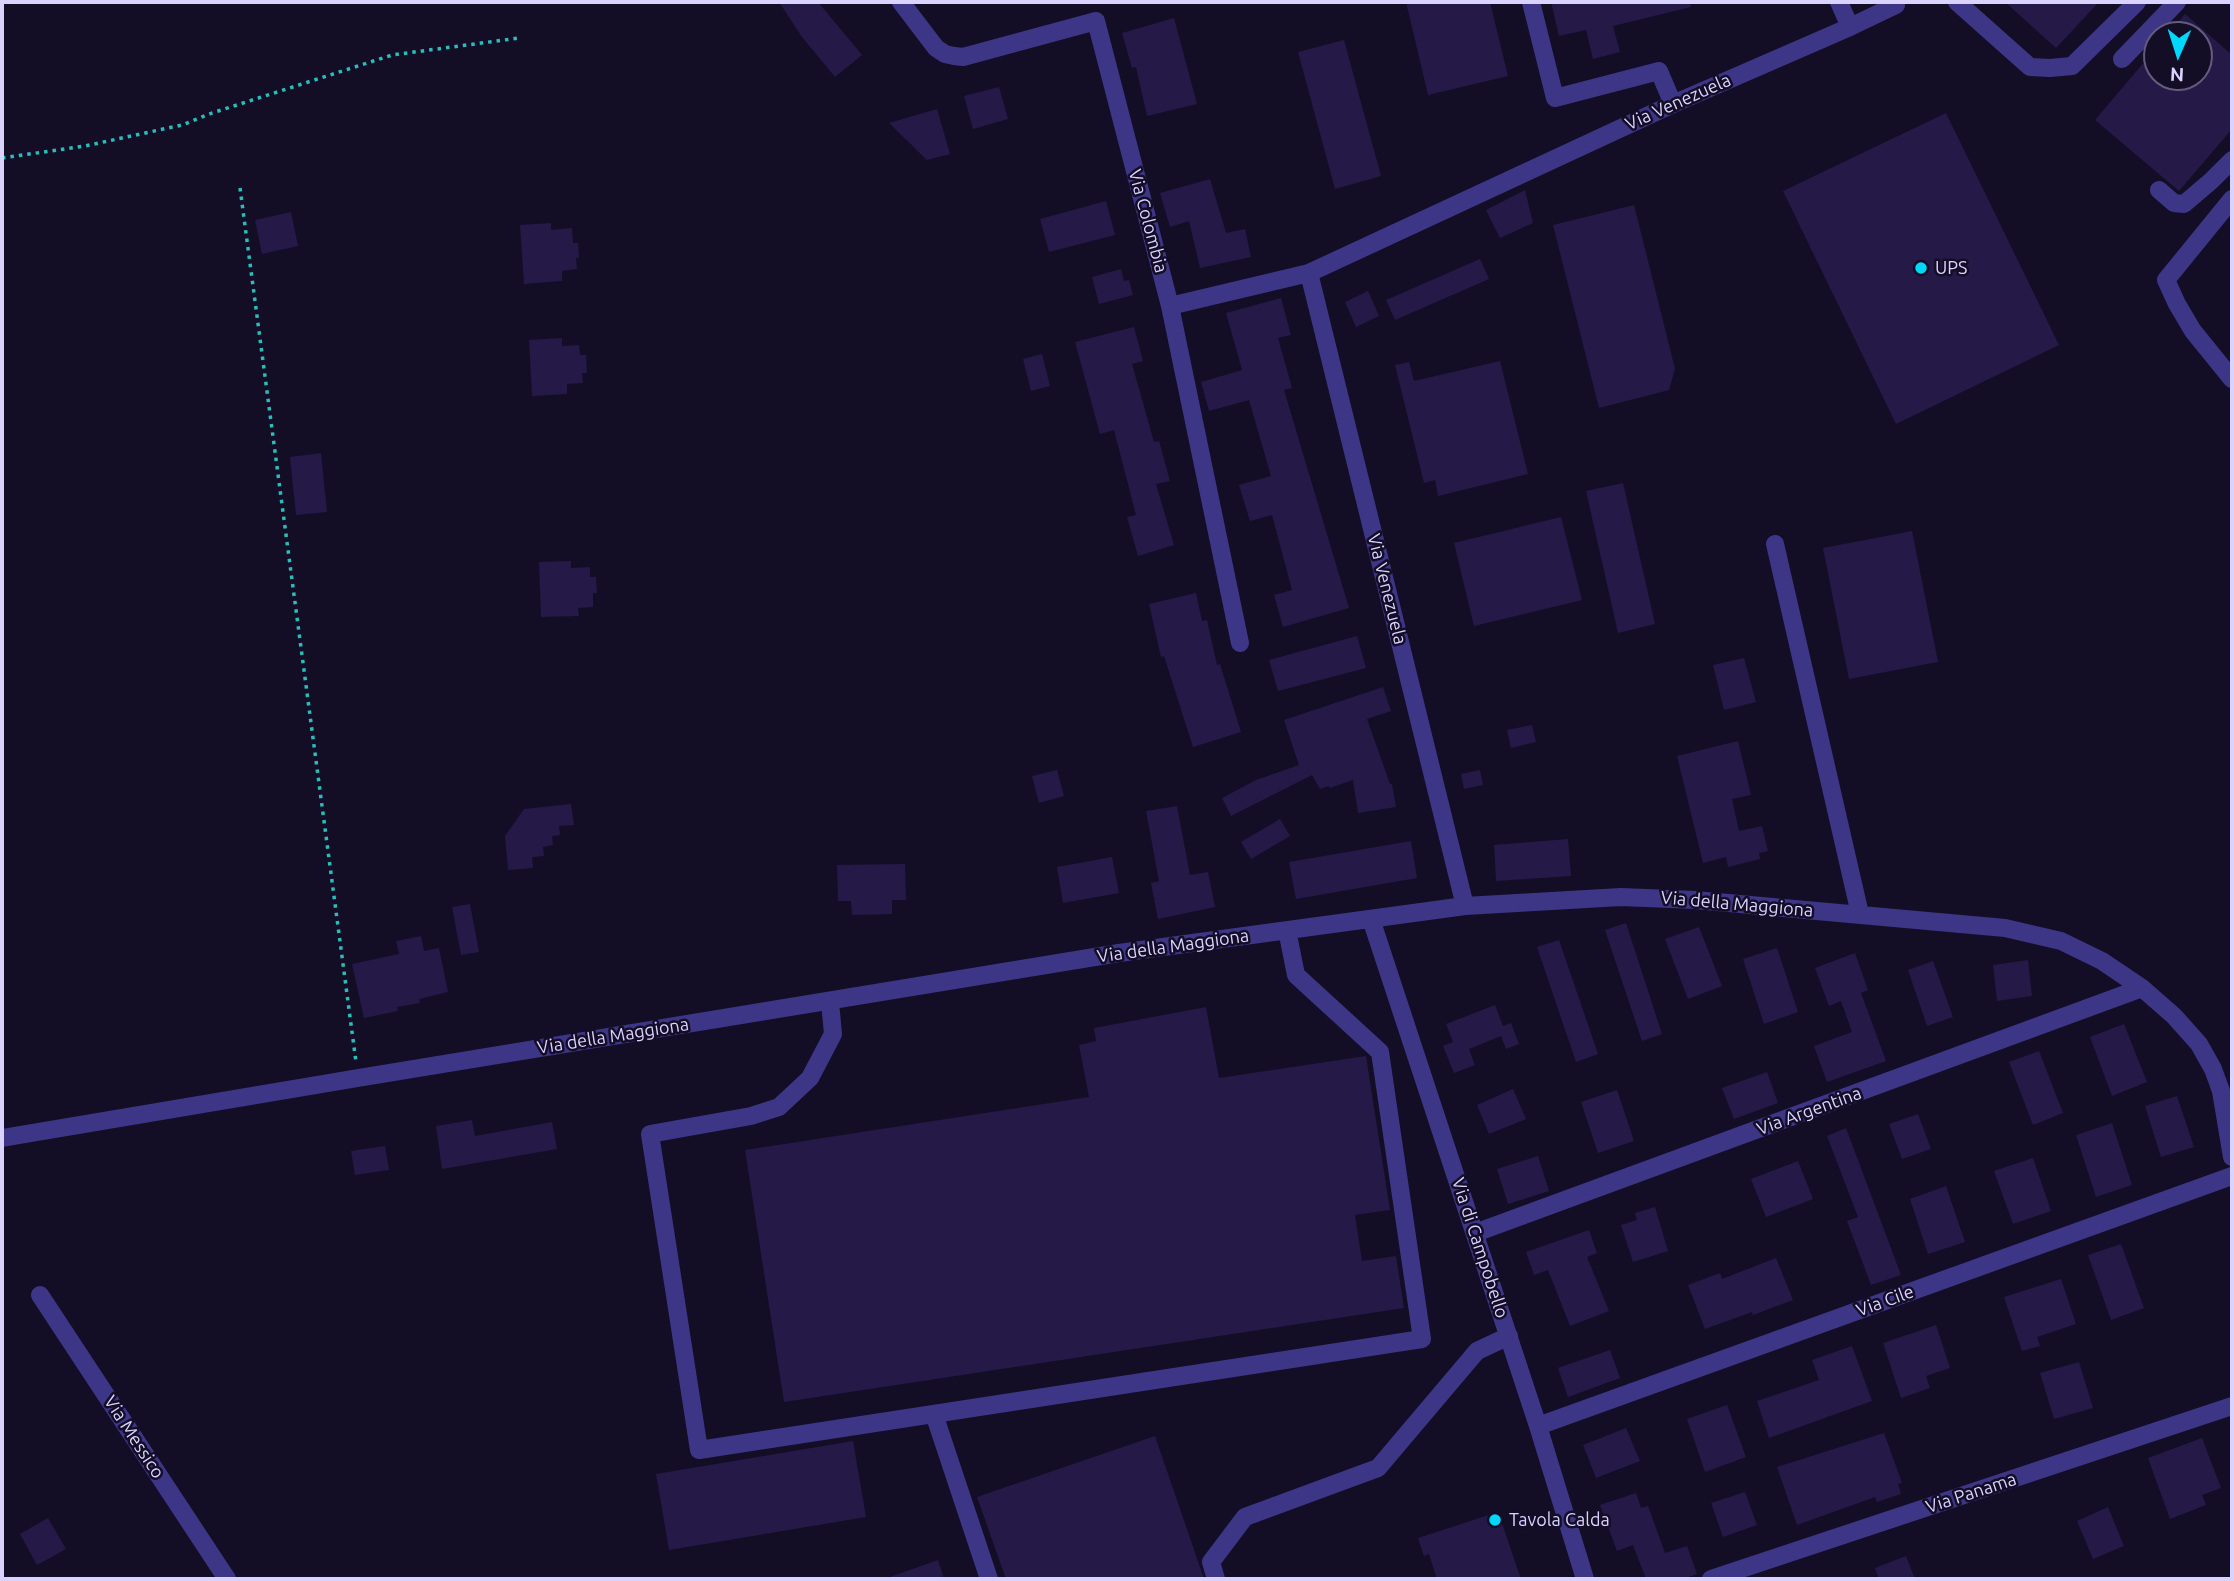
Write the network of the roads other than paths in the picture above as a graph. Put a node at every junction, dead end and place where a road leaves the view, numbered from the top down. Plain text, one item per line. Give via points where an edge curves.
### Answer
1 (901, 2) edge
2 (1531, 2) edge
3 (1839, 2) edge
4 (1957, 2) edge
5 (2137, 2) edge
6 (2176, 2) edge
7 (1896, 5) dead end
8 (1850, 27) junction
9 (2122, 59) dead end
10 (1673, 104) junction
11 (2232, 160) edge
12 (2159, 190) dead end
13 (2232, 198) edge
14 (1309, 273) junction
15 (1170, 306) junction
16 (2232, 379) edge
17 (1775, 544) dead end
18 (1240, 643) dead end
19 (1465, 906) junction
20 (1860, 914) junction
21 (1371, 919) junction
22 (1287, 930) junction
23 (2142, 988) junction
24 (830, 1002) junction
25 (2, 1138) edge
26 (2232, 1157) edge
27 (2232, 1176) edge
28 (1475, 1233) junction
29 (40, 1295) dead end
30 (1509, 1336) junction
31 (2232, 1406) edge
32 (934, 1414) junction
33 (1538, 1426) junction
34 (228, 1579) edge
35 (989, 1579) edge
36 (1216, 1579) edge
37 (1585, 1579) edge
38 (1711, 1579) edge

1 - 15 street, Via Colombia via 936,48 954,57 1096,21
2 - 10 street via 1555,99 1659,71
3 - 8 street
4 - 5 street via 2030,67 2050,68 2072,66
6 - 9 street
7 - 8 street, Via Venezuela
8 - 10 street, Via Venezuela
10 - 14 street, Via Venezuela
11 - 12 street via 2184,204 2174,203
13 - 16 street via 2166,280 2193,331
14 - 15 street, Via Venezuela
14 - 19 street, Via Venezuela
15 - 18 street, Via Colombia
17 - 20 street
19 - 20 street, Via della Maggiona via 1636,897
19 - 21 street, Via della Maggiona
20 - 23 street, Via della Maggiona via 2006,928 2043,936 2102,961
21 - 22 street, Via della Maggiona
21 - 28 street, Via di Campobello
22 - 24 street, Via della Maggiona
22 - 32 street via 1296,975 1380,1052 1422,1339
23 - 26 street, Via della Maggiona via 2206,1054 2221,1091
23 - 28 street, Via Argentina
24 - 25 street, Via della Maggiona
24 - 32 street via 833,1034 810,1078 779,1107 650,1133 699,1450
27 - 33 street, Via Cile
28 - 30 street, Via di Campobello
29 - 34 street, Via Messico
30 - 33 street, Via di Campobello
30 - 36 street via 1478,1351 1378,1468 1245,1517 1211,1562
31 - 38 street, Via Panama
32 - 35 street
33 - 37 street, Via di Campobello

